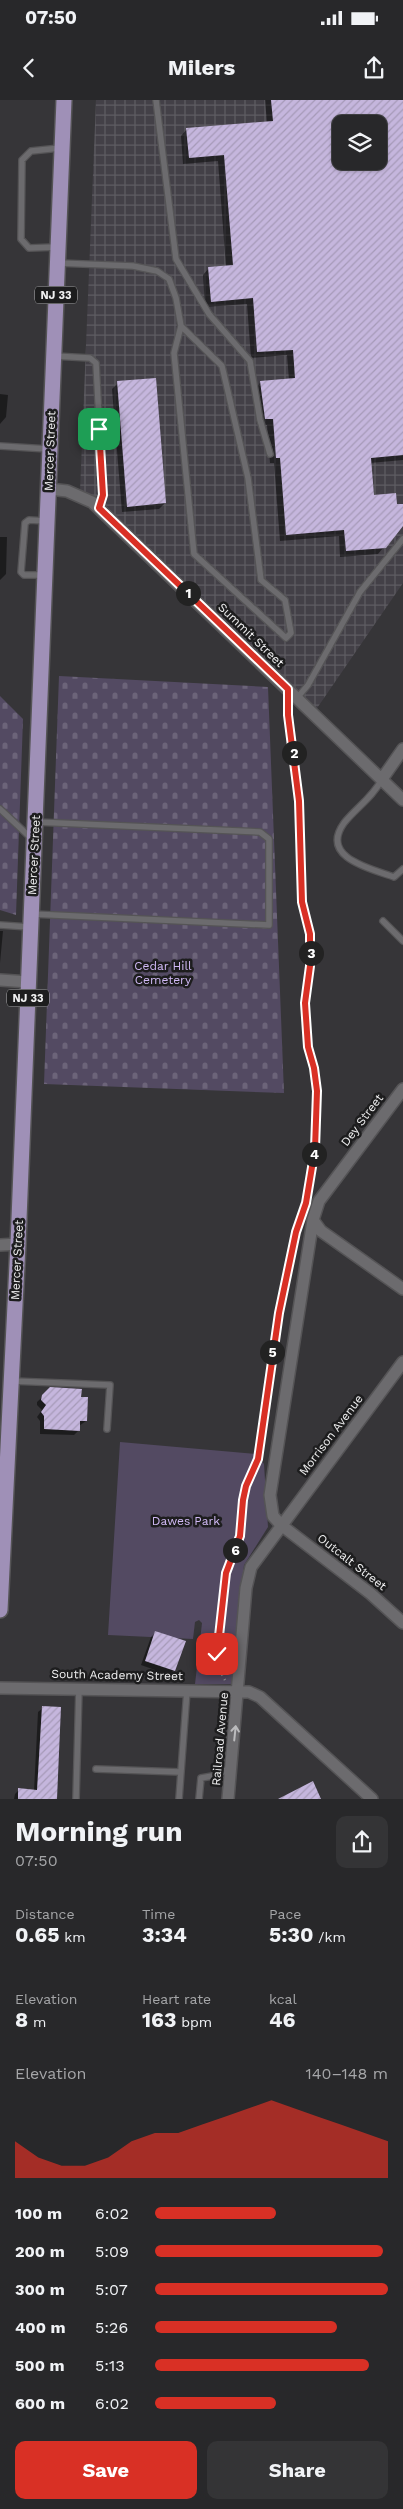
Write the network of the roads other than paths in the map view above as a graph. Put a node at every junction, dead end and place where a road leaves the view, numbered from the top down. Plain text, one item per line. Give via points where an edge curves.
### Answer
1 (64, 100) edge
2 (156, 100) edge
3 (62, 148) junction
4 (58, 247) junction
5 (58, 263) junction
6 (181, 326) junction
7 (54, 356) junction
8 (0, 446) edge
9 (51, 449) junction
10 (270, 454) dead end
11 (49, 489) junction
12 (99, 508) junction
13 (48, 521) junction
14 (403, 539) edge
15 (46, 575) junction
16 (297, 698) junction
17 (403, 749) edge
18 (382, 779) junction
19 (403, 800) edge
20 (0, 809) edge
21 (36, 822) junction
22 (35, 841) junction
23 (403, 869) edge
24 (31, 921) junction
25 (383, 921) dead end
26 (0, 925) edge
27 (403, 941) edge
28 (0, 980) edge
29 (28, 982) junction
30 (403, 1089) edge
31 (313, 1220) junction
32 (0, 1244) edge
33 (18, 1244) junction
34 (403, 1289) edge
35 (403, 1362) edge
36 (11, 1381) junction
37 (107, 1429) dead end
38 (282, 1524) junction
39 (2, 1542) edge
40 (0, 1610) edge
41 (403, 1623) edge
42 (0, 1688) edge
43 (79, 1688) junction
44 (187, 1690) junction
45 (238, 1690) junction
46 (232, 1767) junction
47 (96, 1769) dead end
48 (180, 1772) junction
49 (76, 1799) edge
50 (178, 1799) edge
51 (199, 1799) edge
52 (228, 1799) edge
53 (372, 1799) edge

1 - 3 main road, Mercer Street / NJ 33
2 - 10 lane via 176,259 208,314 250,361 260,420
3 - 4 main road, Mercer Street / NJ 33
3 - 4 lane via 31,151 22,160 21,239 29,248
4 - 5 main road, Mercer Street / NJ 33
5 - 6 lane via 133,266 157,271 169,279
5 - 7 main road, Mercer Street / NJ 33
6 - 6 lane via 222,366 248,478 261,580 285,600 290,633 286,638 194,554 174,353
7 - 9 main road, Mercer Street / NJ 33
7 - 12 lane via 90,358 96,363 103,495
8 - 9 lane
9 - 11 main road, Mercer Street / NJ 33
11 - 12 street, Summit Street via 80,495
11 - 13 main road, Mercer Street / NJ 33
12 - 16 street, Summit Street
13 - 15 main road, Mercer Street / NJ 33
13 - 15 lane via 29,520 25,523 20,572 24,575
14 - 16 lane via 360,592 308,685
15 - 21 main road, Mercer Street / NJ 33
16 - 18 street, Summit Street
17 - 18 street
18 - 19 street, Summit Street
18 - 23 lane via 343,824 338,846 346,857 385,874 394,877
20 - 22 lane
21 - 22 main road, Mercer Street / NJ 33
21 - 24 lane via 260,832 269,839 269,925
22 - 24 main road, Mercer Street / NJ 33
24 - 26 lane
24 - 29 main road, Mercer Street / NJ 33
25 - 27 lane
28 - 29 street
29 - 33 main road, Mercer Street / NJ 33
30 - 31 street, Dey Street via 319,1201
31 - 34 street via 321,1231
31 - 38 street via 270,1495 273,1516
32 - 33 street
33 - 36 main road, Mercer Street / NJ 33
35 - 38 street, Morrison Avenue
36 - 37 lane via 110,1384
36 - 39 main road, Mercer Street / NJ 33
38 - 41 street, Outcalt Street
38 - 45 street, Railroad Avenue via 251,1567
39 - 40 main road, Mercer Street / NJ 33
42 - 43 street, South Academy Street
43 - 44 street, South Academy Street
43 - 49 lane
44 - 45 street, South Academy Street
44 - 48 lane
46 -> 45 street, Railroad Avenue
45 - 53 street, South Academy Street via 260,1697
46 - 51 lane via 218,1776 201,1778
46 - 52 street, Railroad Avenue
47 - 48 lane
48 - 50 lane

